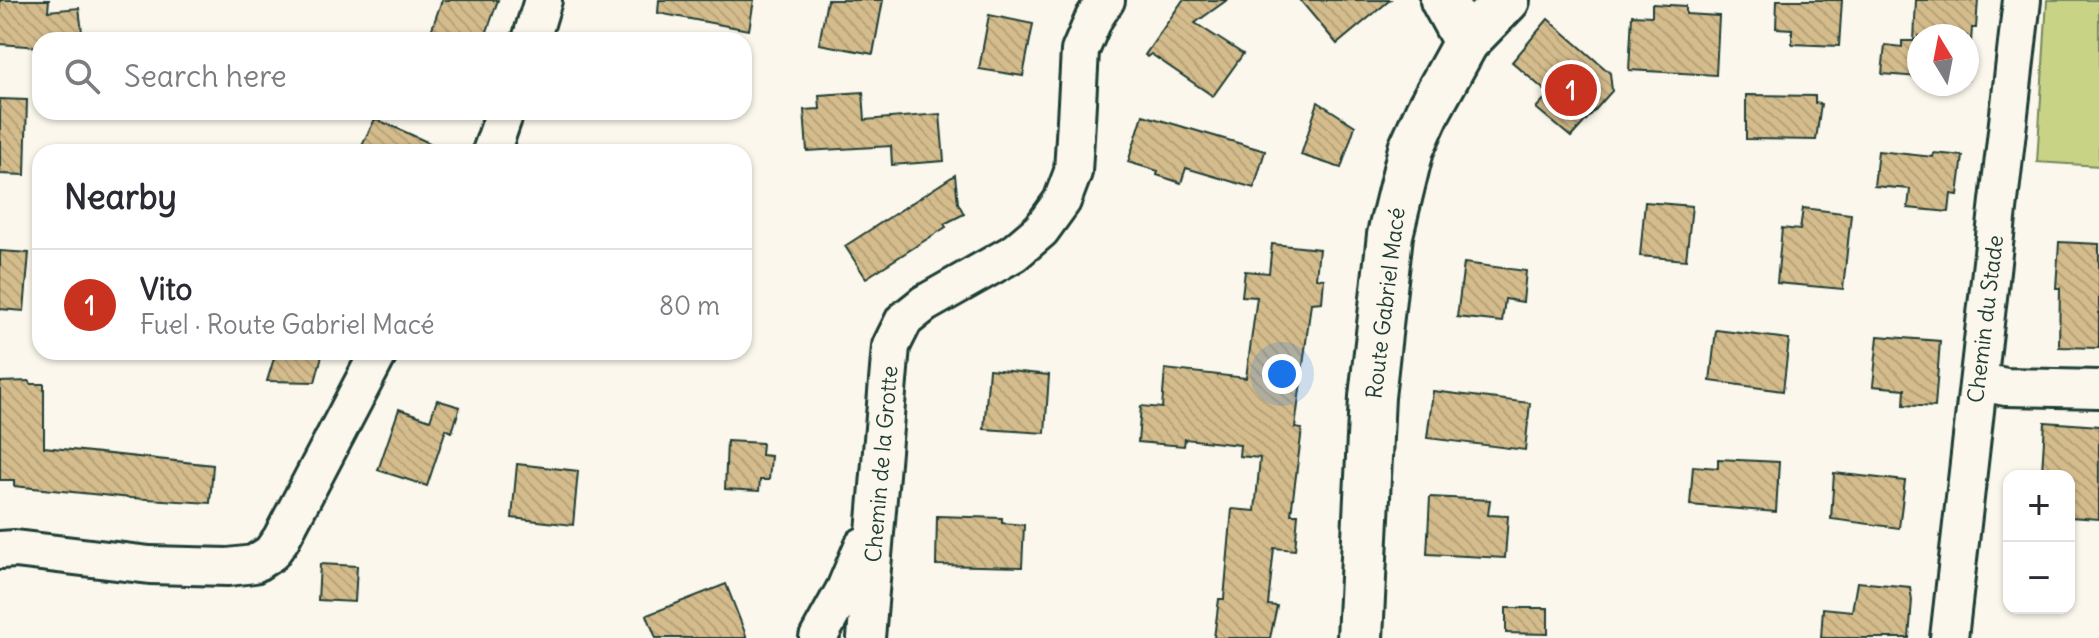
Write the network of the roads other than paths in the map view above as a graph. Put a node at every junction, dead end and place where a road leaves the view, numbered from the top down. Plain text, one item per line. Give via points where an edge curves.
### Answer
1 (543, 0) edge
2 (1106, 0) edge
3 (1443, 0) edge
4 (1507, 0) edge
5 (2022, 0) edge
6 (533, 32) edge
7 (1466, 42) junction
8 (502, 120) edge
9 (494, 144) edge
10 (375, 360) edge
11 (1980, 382) junction
12 (2099, 389) edge
13 (876, 515) junction
14 (0, 550) edge
15 (818, 638) edge
16 (866, 638) edge
17 (1360, 638) edge
18 (1949, 638) edge

1 - 6 street
2 - 13 street, Chemin de la Grotte via 1080,51 1073,172 1062,201 1041,230 1014,253 904,320 891,346
3 - 7 main road
4 - 7 main road, Route Gabriel Macé
5 - 11 street, Chemin du Stade
7 - 17 main road, Route Gabriel Macé via 1411,149 1390,235 1372,397
8 - 9 street
10 - 14 street via 281,539 254,564 150,565
11 - 12 street
11 - 18 street, Chemin du Stade
13 - 15 street
13 - 16 street, Chemin de la Grotte

